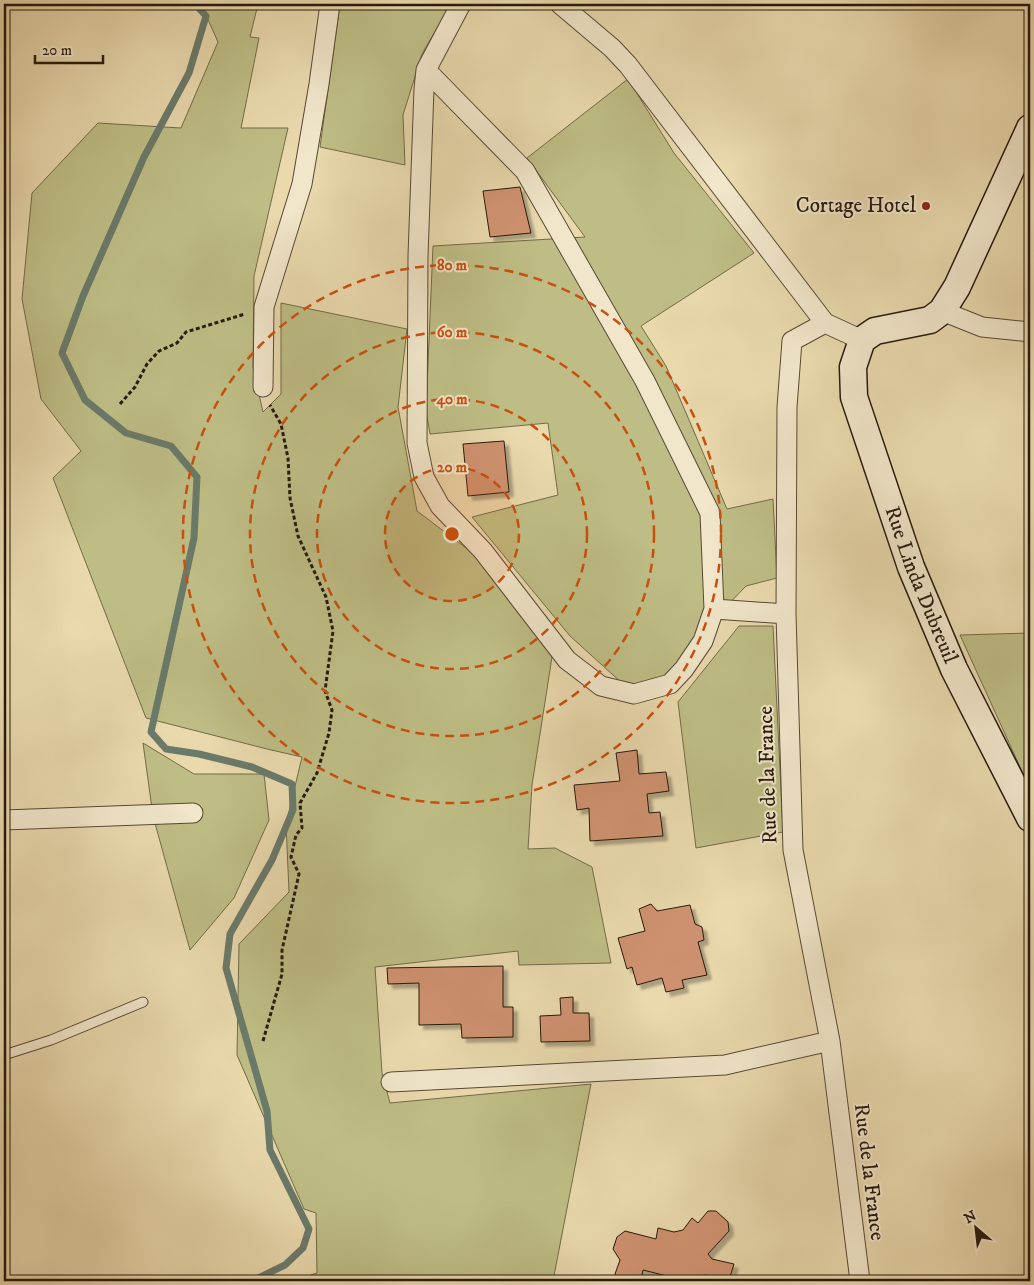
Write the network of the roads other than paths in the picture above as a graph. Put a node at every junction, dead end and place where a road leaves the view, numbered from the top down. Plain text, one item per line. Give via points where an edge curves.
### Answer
1 (330, 4) edge
2 (461, 4) edge
3 (560, 4) edge
4 (426, 70) junction
5 (1030, 128) edge
6 (942, 311) junction
7 (825, 323) junction
8 (1030, 332) edge
9 (862, 340) junction
10 (264, 386) road end
11 (714, 609) junction
12 (786, 614) junction
13 (193, 813) dead end
14 (1030, 818) edge
15 (4, 820) edge
16 (144, 1002) dead end
17 (830, 1041) junction
18 (4, 1055) edge
19 (391, 1082) dead end
20 (860, 1281) edge

1 - 10 street via 302,184 264,307
2 - 4 street
3 - 7 street via 628,65
4 - 11 street via 524,171 646,381 710,513
4 - 11 street via 418,256 416,443 424,477 440,506 483,551 567,660 601,686 634,694 670,684 703,641
5 - 6 street via 957,287
6 - 8 street via 982,327
6 - 9 street via 930,320 875,331
7 - 9 street
7 - 12 street, Rue de la France via 792,341 787,407
9 - 14 street, Rue Linda Dubreuil via 853,367 854,397 911,567 954,669
11 - 12 street
12 - 17 street, Rue de la France via 793,850
13 - 15 street
16 - 18 lane via 51,1040
17 - 19 street via 725,1065
17 - 20 street, Rue de la France

